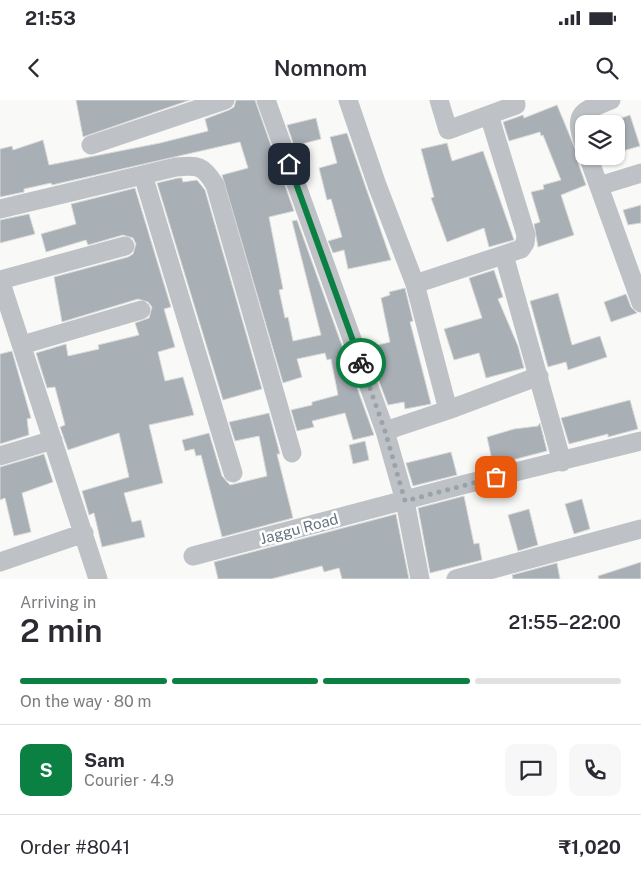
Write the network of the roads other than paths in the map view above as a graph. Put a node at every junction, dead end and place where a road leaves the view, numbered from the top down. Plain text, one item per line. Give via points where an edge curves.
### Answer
1 (225, 100) edge
2 (266, 100) edge
3 (348, 100) edge
4 (439, 100) edge
5 (515, 100) edge
6 (611, 100) edge
7 (489, 115) junction
8 (580, 115) edge
9 (91, 145) dead end
10 (591, 165) edge
11 (641, 173) edge
12 (143, 175) junction
13 (599, 186) junction
14 (0, 209) edge
15 (125, 246) dead end
16 (504, 254) junction
17 (634, 260) edge
18 (0, 280) edge
19 (415, 284) junction
20 (641, 303) edge
21 (141, 310) dead end
22 (22, 345) junction
23 (539, 376) junction
24 (448, 410) junction
25 (385, 431) junction
26 (53, 440) junction
27 (641, 441) edge
28 (292, 453) dead end
29 (0, 456) edge
30 (562, 462) junction
31 (233, 473) dead end
32 (405, 501) junction
33 (641, 529) edge
34 (84, 533) junction
35 (193, 556) dead end
36 (0, 562) edge
37 (98, 579) edge
38 (420, 579) edge
39 (456, 579) edge

1 - 9 street
2 - 25 street
3 - 19 street
4 - 7 street via 448,130
5 - 7 street via 516,105
6 - 8 street
7 - 16 street via 526,235 521,249
10 - 13 street
11 - 13 street
12 - 14 street
12 - 28 street via 196,165 207,172 215,185
12 - 31 street
13 - 17 street
15 - 18 street
16 - 19 street
16 - 23 street
17 - 20 street
18 - 22 street
19 - 24 street
21 - 22 street
22 - 26 street
23 - 24 street
23 - 30 street
24 - 25 street
25 - 32 street
26 - 29 street
26 - 34 street
27 - 30 street, Jaggu Road
30 - 32 street, Jaggu Road
32 - 35 street, Jaggu Road
32 - 38 street
33 - 39 street
34 - 36 street
34 - 37 street

